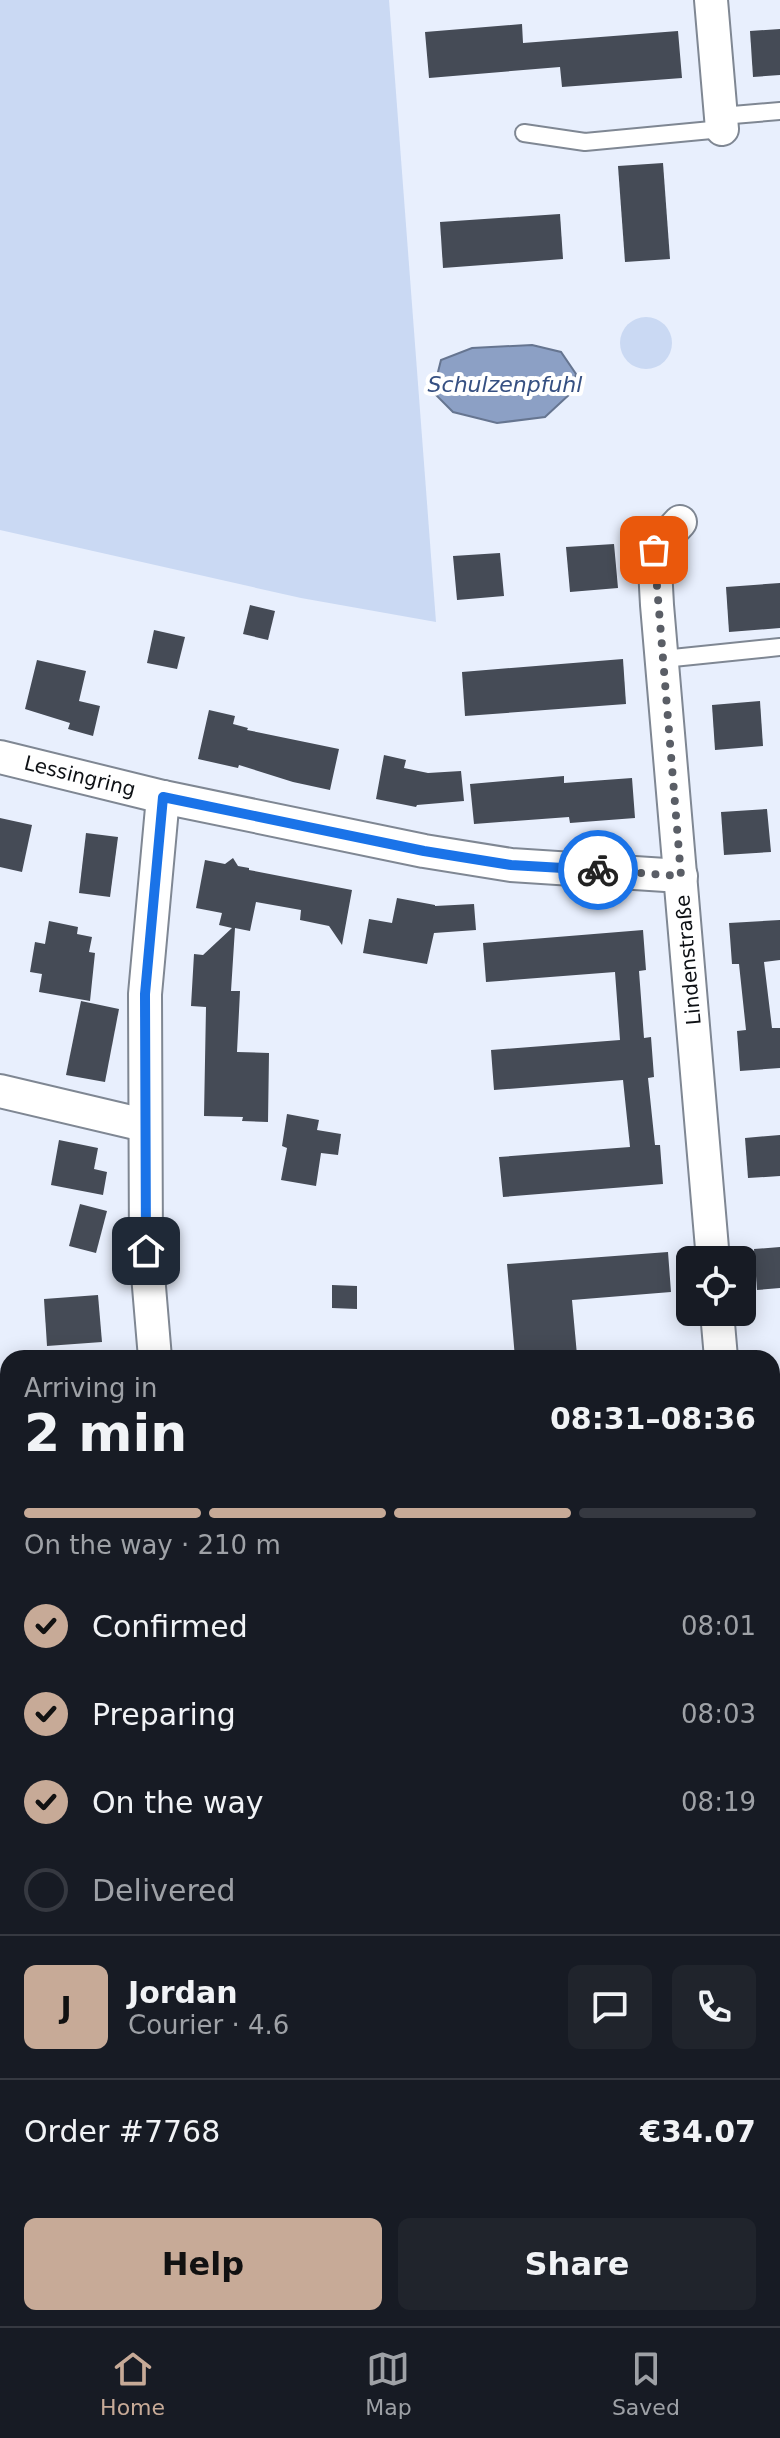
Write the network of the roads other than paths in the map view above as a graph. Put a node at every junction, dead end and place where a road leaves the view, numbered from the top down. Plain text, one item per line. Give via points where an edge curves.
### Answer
1 (711, 0) edge
2 (780, 111) edge
3 (721, 122) junction
4 (524, 133) dead end
5 (680, 522) dead end
6 (780, 647) edge
7 (663, 659) junction
8 (0, 757) edge
9 (163, 797) junction
10 (681, 876) junction
11 (0, 1091) edge
12 (144, 1125) junction
13 (712, 1246) edge
14 (718, 1326) edge
15 (154, 1350) edge
16 (720, 1350) edge

1 - 3 street
2 - 3 lane
3 - 4 lane via 585,142
5 - 7 street, Lindenstraße via 654,550
6 - 7 lane
7 - 10 street, Lindenstraße
8 - 9 street, Lessingring
9 - 10 street, Lessingring via 511,865
9 - 12 street via 145,994
10 - 13 street, Lindenstraße
11 - 12 street
12 - 15 street
14 - 16 street

